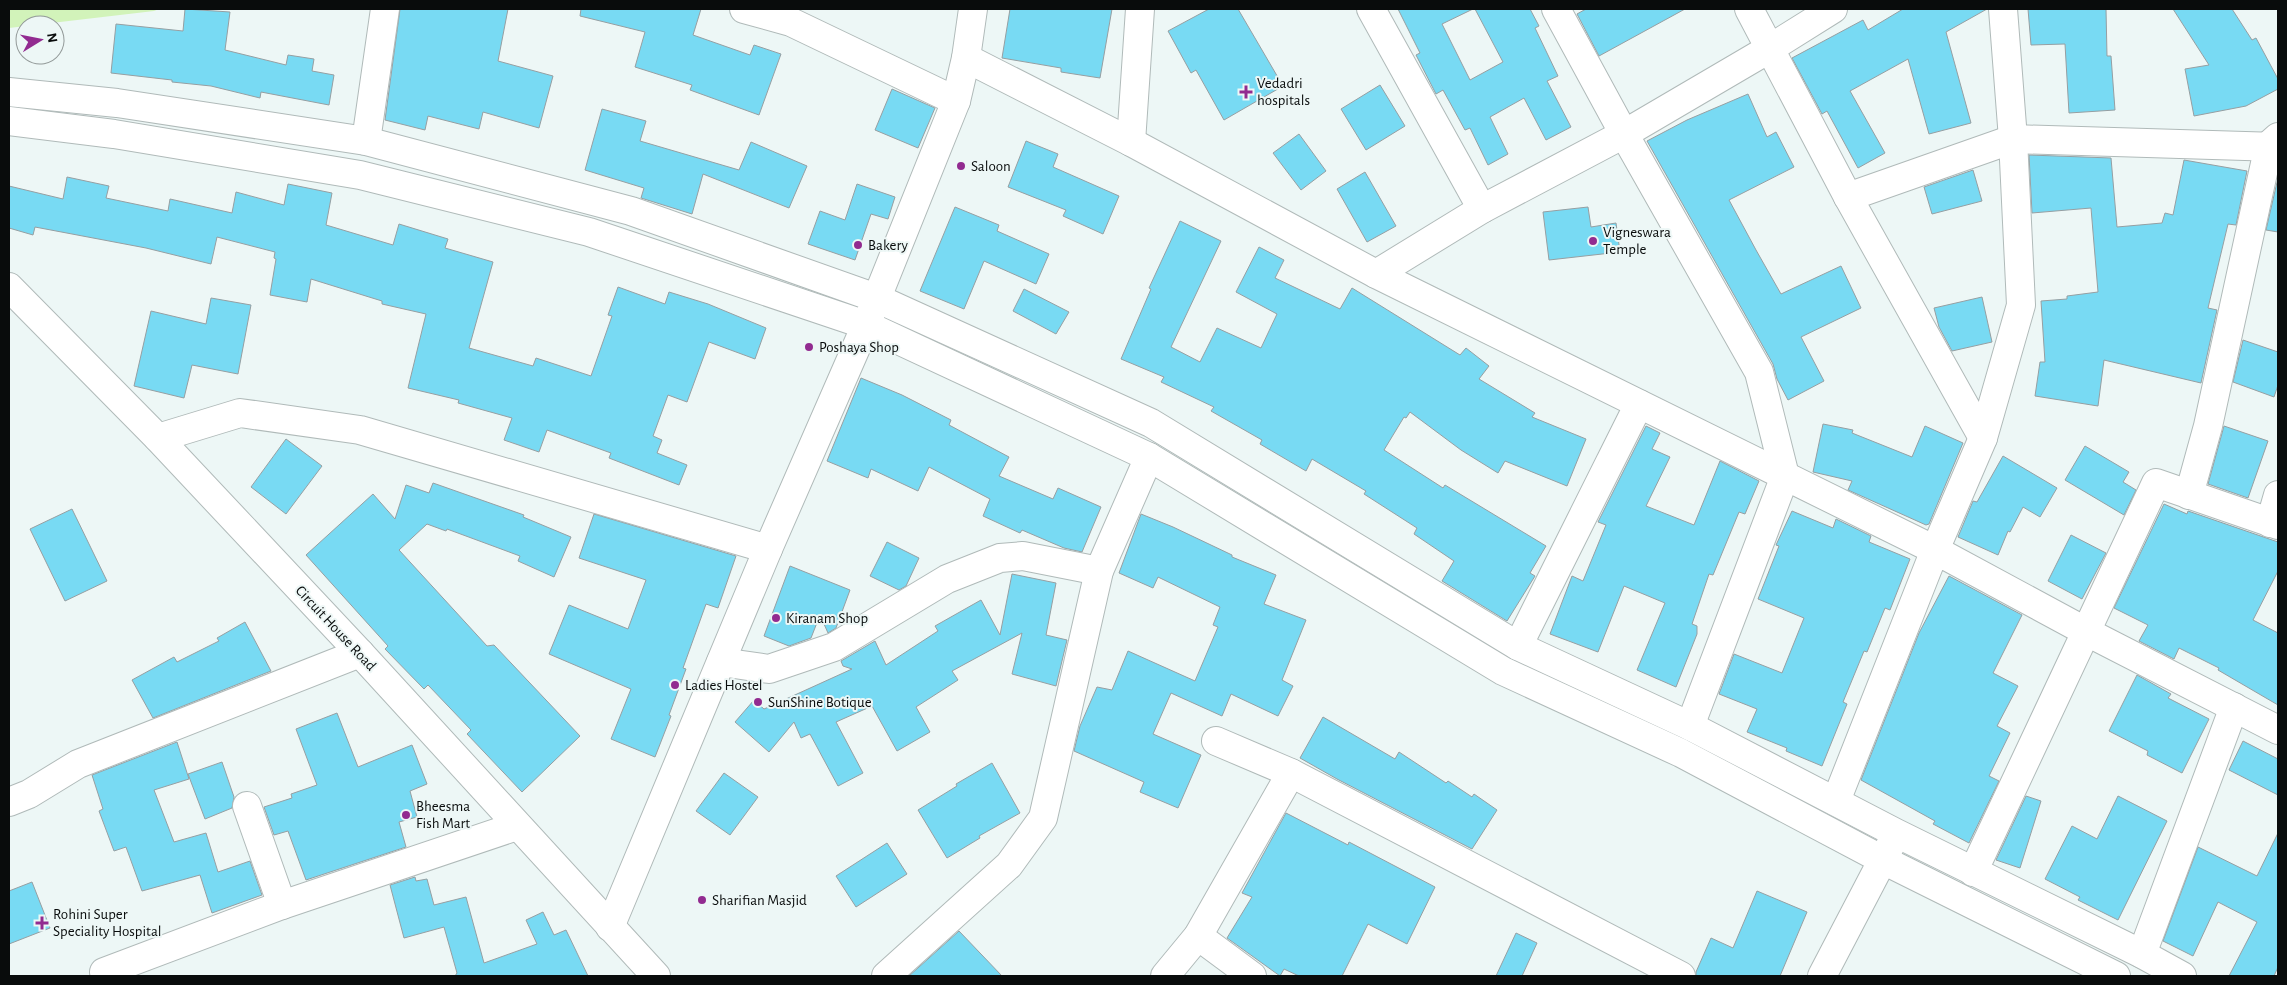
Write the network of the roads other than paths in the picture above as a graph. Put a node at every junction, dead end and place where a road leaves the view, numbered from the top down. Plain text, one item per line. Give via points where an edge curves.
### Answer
1 (385, 9) edge
2 (744, 9) edge
3 (973, 9) edge
4 (1140, 9) edge
5 (1371, 9) edge
6 (1556, 9) edge
7 (1749, 9) edge
8 (1833, 9) edge
9 (2003, 9) edge
10 (791, 16) edge
11 (1769, 49) junction
12 (966, 58) junction
13 (9, 92) edge
14 (956, 101) junction
15 (9, 122) edge
16 (1624, 134) junction
17 (2013, 139) junction
18 (366, 141) junction
19 (1131, 142) junction
20 (2275, 143) edge
21 (1848, 197) junction
22 (1482, 209) junction
23 (1376, 274) junction
24 (9, 287) edge
25 (876, 298) junction
26 (866, 325) junction
27 (1639, 404) junction
28 (158, 438) junction
29 (1983, 438) junction
30 (1149, 457) junction
31 (1786, 476) junction
32 (2189, 495) junction
33 (2278, 495) edge
34 (2274, 524) edge
35 (768, 549) junction
36 (1935, 550) junction
37 (1099, 571) junction
38 (2085, 631) junction
39 (1518, 646) junction
40 (360, 653) junction
41 (721, 662) junction
42 (2234, 706) junction
43 (1690, 726) junction
44 (2278, 730) edge
45 (1216, 741) dead end
46 (1290, 773) junction
47 (1836, 801) junction
48 (9, 802) edge
49 (247, 806) dead end
50 (517, 826) junction
51 (1896, 833) junction
52 (1883, 860) junction
53 (1973, 872) junction
54 (282, 905) junction
55 (610, 927) junction
56 (1198, 936) junction
57 (2142, 954) junction
58 (104, 972) dead end
59 (656, 976) edge
60 (886, 976) edge
61 (1165, 976) edge
62 (1252, 976) edge
63 (1681, 976) edge
64 (1822, 976) edge
65 (2116, 976) edge
66 (2182, 976) edge

1 - 18 street
2 - 10 street
3 - 12 street
4 - 19 street
5 - 22 street
6 - 16 street
7 - 11 street
8 - 11 street
9 - 17 street
10 - 14 street
11 - 16 street
11 - 21 street
12 - 14 street
12 - 19 street
13 - 18 street via 117,103
14 - 25 street
15 - 26 street via 114,134 360,175 589,232
16 - 22 street
16 - 31 street via 1759,372
17 - 20 street
17 - 21 street
17 - 29 street via 2021,305
18 - 25 street via 630,210
19 - 23 street
20 - 32 street
21 - 29 street
22 - 23 street
23 - 27 street
24 - 28 street, Circuit House Road
25 - 26 street
25 - 39 street via 1150,423
26 - 30 street
26 - 35 street
27 - 31 street
27 - 39 street
28 - 35 street via 240,413 360,430
28 - 40 street, Circuit House Road
29 - 36 street
30 - 37 street
30 - 52 street via 1503,671 1681,753
31 - 36 street
31 - 43 street
32 - 34 street
32 - 38 street via 2156,483
33 - 34 street
35 - 41 street
36 - 38 street
36 - 47 street
37 - 41 street via 1023,556 1000,558 947,579 834,647 769,669
37 - 60 street via 1043,818 1009,865
38 - 42 street
38 - 53 street
39 - 43 street
40 - 48 street via 78,764 29,794
40 - 50 street, Circuit House Road
41 - 55 street
42 - 44 street
42 - 57 street
43 - 47 street
45 - 46 street
46 - 56 street
46 - 63 street
47 - 51 street
49 - 54 street
50 - 54 street
50 - 55 street, Circuit House Road
51 - 52 street
51 - 53 street
52 - 64 street
52 - 65 street
53 - 57 street
54 - 58 street
55 - 59 street, Circuit House Road
56 - 61 street
56 - 62 street
57 - 66 street

